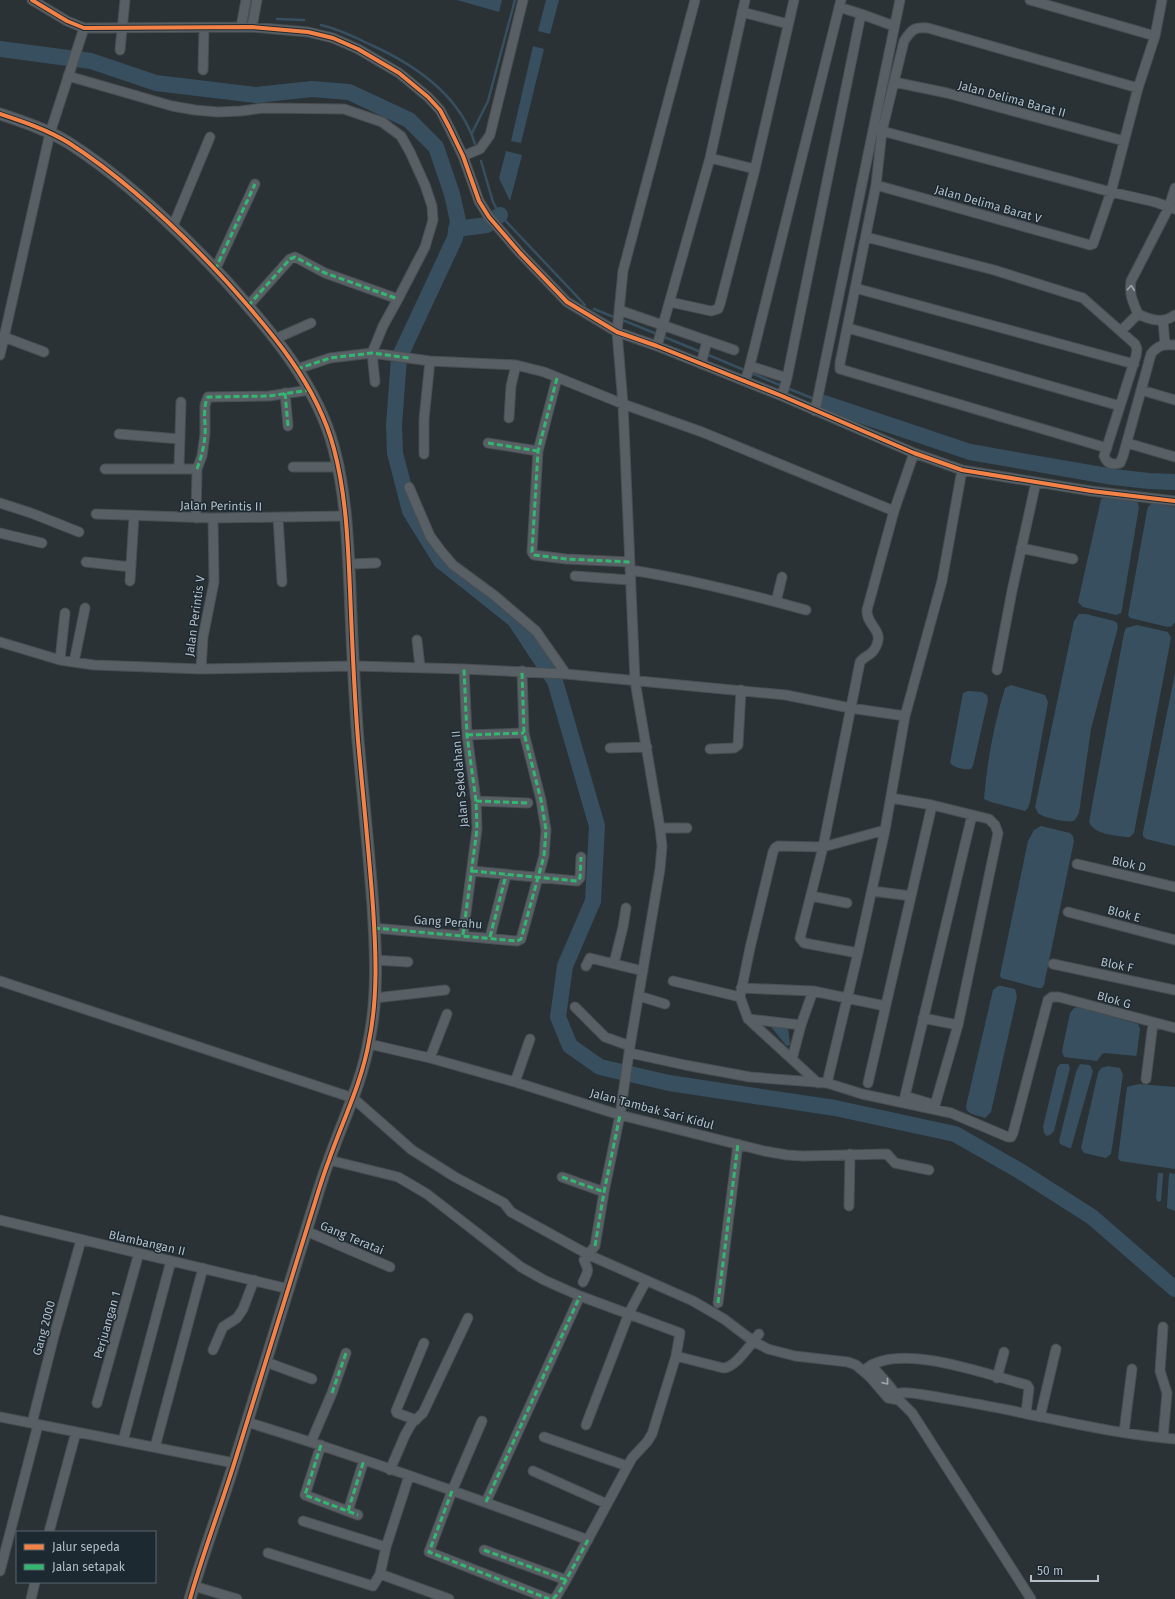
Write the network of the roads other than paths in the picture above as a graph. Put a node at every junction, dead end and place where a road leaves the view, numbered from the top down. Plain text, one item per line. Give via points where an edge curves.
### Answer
1 (32, 0) edge
2 (125, 0) edge
3 (246, 0) edge
4 (257, 0) edge
5 (523, 0) edge
6 (695, 0) edge
7 (745, 0) edge
8 (794, 0) edge
9 (900, 0) edge
10 (1030, 0) edge
11 (1162, 0) edge
12 (840, 3) edge
13 (742, 12) junction
14 (861, 14) junction
15 (788, 24) junction
16 (894, 26) junction
17 (241, 27) junction
18 (252, 27) junction
19 (84, 28) junction
20 (204, 28) junction
21 (121, 29) junction
22 (1155, 36) junction
23 (120, 50) dead end
24 (203, 70) dead end
25 (69, 73) junction
26 (894, 82) junction
27 (1138, 88) junction
28 (0, 114) edge
29 (882, 131) junction
30 (50, 133) junction
31 (210, 137) dead end
32 (1124, 141) junction
33 (467, 155) junction
34 (710, 158) junction
35 (754, 169) junction
36 (255, 184) dead end
37 (876, 185) junction
38 (1175, 188) edge
39 (1111, 192) junction
40 (1172, 208) edge
41 (173, 226) junction
42 (866, 237) junction
43 (216, 270) junction
44 (855, 288) junction
45 (398, 299) junction
46 (670, 302) junction
47 (248, 306) junction
48 (619, 312) junction
49 (1138, 314) junction
50 (1175, 316) edge
51 (1163, 321) junction
52 (311, 323) dead end
53 (618, 328) junction
54 (848, 328) junction
55 (1122, 331) junction
56 (661, 335) junction
57 (4, 337) junction
58 (275, 339) junction
59 (1165, 344) junction
60 (1175, 345) edge
61 (734, 350) dead end
62 (44, 352) dead end
63 (704, 352) junction
64 (376, 354) junction
65 (0, 355) edge
66 (430, 361) junction
67 (1134, 364) junction
68 (516, 365) junction
69 (297, 369) junction
70 (748, 373) junction
71 (557, 378) junction
72 (375, 382) dead end
73 (784, 387) junction
74 (310, 390) junction
75 (1141, 390) junction
76 (284, 394) junction
77 (1175, 400) edge
78 (181, 402) dead end
79 (622, 404) junction
80 (816, 405) junction
81 (1120, 406) junction
82 (509, 418) dead end
83 (288, 426) dead end
84 (119, 434) dead end
85 (180, 439) junction
86 (488, 443) dead end
87 (1127, 443) junction
88 (1107, 448) junction
89 (538, 451) junction
90 (914, 453) junction
91 (424, 454) dead end
92 (1175, 457) edge
93 (293, 467) dead end
94 (339, 467) junction
95 (179, 468) junction
96 (197, 468) junction
97 (105, 469) dead end
98 (962, 470) junction
99 (1036, 482) junction
100 (409, 487) dead end
101 (1175, 501) edge
102 (0, 503) edge
103 (894, 511) junction
104 (96, 514) dead end
105 (134, 516) junction
106 (345, 516) junction
107 (196, 518) junction
108 (213, 518) junction
109 (278, 518) junction
110 (78, 532) dead end
111 (0, 533) edge
112 (42, 543) dead end
113 (1021, 548) junction
114 (1073, 559) dead end
115 (86, 562) dead end
116 (376, 563) dead end
117 (349, 564) junction
118 (131, 567) junction
119 (630, 571) junction
120 (575, 576) dead end
121 (782, 577) dead end
122 (130, 581) dead end
123 (282, 582) dead end
124 (776, 602) junction
125 (85, 608) dead end
126 (806, 610) dead end
127 (65, 613) dead end
128 (417, 640) dead end
129 (0, 642) edge
130 (60, 660) junction
131 (74, 662) junction
132 (354, 666) junction
133 (420, 667) junction
134 (464, 668) junction
135 (201, 669) junction
136 (997, 670) dead end
137 (524, 671) junction
138 (562, 673) junction
139 (635, 681) junction
140 (741, 690) junction
141 (850, 708) junction
142 (906, 716) junction
143 (524, 733) junction
144 (467, 735) junction
145 (647, 747) junction
146 (610, 748) dead end
147 (710, 748) dead end
148 (891, 798) junction
149 (476, 802) junction
150 (528, 803) dead end
151 (932, 805) junction
152 (972, 815) junction
153 (660, 828) junction
154 (687, 828) dead end
155 (885, 830) junction
156 (823, 847) junction
157 (581, 857) dead end
158 (1078, 864) dead end
159 (472, 871) junction
160 (506, 875) junction
161 (539, 876) junction
162 (1175, 887) edge
163 (872, 891) junction
164 (811, 896) junction
165 (911, 896) junction
166 (847, 903) dead end
167 (626, 908) dead end
168 (1068, 912) dead end
169 (374, 928) junction
170 (463, 935) junction
171 (490, 937) junction
172 (1175, 940) edge
173 (858, 953) junction
174 (375, 960) junction
175 (408, 962) dead end
176 (614, 963) junction
177 (1053, 964) dead end
178 (586, 966) dead end
179 (643, 971) junction
180 (0, 981) edge
181 (673, 981) dead end
182 (445, 990) dead end
183 (1175, 990) edge
184 (813, 991) junction
185 (740, 992) junction
186 (638, 996) junction
187 (375, 998) junction
188 (847, 998) junction
189 (665, 1004) dead end
190 (885, 1006) junction
191 (575, 1007) dead end
192 (447, 1014) dead end
193 (923, 1018) junction
194 (748, 1019) junction
195 (1153, 1023) junction
196 (801, 1025) junction
197 (958, 1025) junction
198 (1175, 1028) edge
199 (530, 1039) dead end
200 (369, 1044) junction
201 (629, 1053) junction
202 (430, 1058) junction
203 (792, 1059) junction
204 (1146, 1079) dead end
205 (515, 1082) junction
206 (823, 1083) junction
207 (868, 1083) dead end
208 (353, 1098) junction
209 (620, 1115) junction
210 (738, 1144) junction
211 (850, 1154) junction
212 (329, 1160) junction
213 (929, 1170) dead end
214 (562, 1177) dead end
215 (604, 1192) junction
216 (849, 1206) dead end
217 (0, 1220) edge
218 (306, 1231) junction
219 (81, 1240) junction
220 (139, 1253) junction
221 (589, 1255) junction
222 (171, 1261) junction
223 (390, 1267) dead end
224 (202, 1268) junction
225 (254, 1280) junction
226 (646, 1281) junction
227 (583, 1282) dead end
228 (281, 1287) junction
229 (580, 1296) junction
230 (718, 1303) dead end
231 (629, 1313) junction
232 (468, 1318) dead end
233 (1163, 1327) dead end
234 (756, 1337) junction
235 (424, 1343) dead end
236 (1056, 1349) dead end
237 (213, 1350) dead end
238 (1004, 1352) dead end
239 (346, 1353) dead end
240 (676, 1356) junction
241 (266, 1362) junction
242 (871, 1364) junction
243 (1132, 1369) dead end
244 (863, 1370) junction
245 (997, 1378) junction
246 (312, 1379) dead end
247 (894, 1397) junction
248 (97, 1403) dead end
249 (1026, 1413) junction
250 (1040, 1416) junction
251 (0, 1417) edge
252 (416, 1420) junction
253 (482, 1421) dead end
254 (247, 1422) junction
255 (35, 1424) junction
256 (586, 1425) dead end
257 (76, 1432) junction
258 (1124, 1432) junction
259 (544, 1437) dead end
260 (1162, 1438) junction
261 (1175, 1439) edge
262 (123, 1441) junction
263 (311, 1442) junction
264 (321, 1445) junction
265 (155, 1447) junction
266 (364, 1460) junction
267 (227, 1462) junction
268 (627, 1466) junction
269 (390, 1470) junction
270 (533, 1471) dead end
271 (409, 1476) junction
272 (452, 1490) junction
273 (486, 1502) junction
274 (607, 1504) junction
275 (348, 1511) junction
276 (358, 1515) dead end
277 (303, 1521) dead end
278 (49, 1531) edge
279 (588, 1540) junction
280 (386, 1547) junction
281 (484, 1550) dead end
282 (268, 1553) dead end
283 (0, 1571) edge
284 (380, 1574) junction
285 (566, 1580) junction
286 (35, 1583) edge
287 (194, 1586) junction
288 (31, 1599) edge
289 (190, 1599) edge
290 (237, 1599) edge
291 (449, 1599) edge
292 (549, 1599) edge
293 (553, 1599) edge
294 (1031, 1599) edge

1 - 19 street
2 - 21 street
3 - 17 street
4 - 18 street
5 - 33 street via 490,135 480,149
6 - 48 street via 623,271
7 - 13 street
8 - 15 street
9 - 16 street
10 - 22 street
11 - 22 street
12 - 14 street
12 - 70 street
13 - 15 street
13 - 34 street
14 - 16 street
14 - 73 street
15 - 35 street
16 - 80 street
17 - 18 street
17 - 20 street
18 - 33 street via 308,32 328,37 358,49 399,73 424,92 440,110
19 - 21 street
19 - 25 street
20 - 21 street
20 - 24 street
21 - 23 street
22 - 27 street
25 - 30 street
25 - 45 street via 172,106 195,110 218,112 263,108 344,109 382,122 402,136 421,175 432,206 432,220 425,246
26 - 27 street via 904,41 913,29 918,27
26 - 29 street
26 - 32 street, Jalan Delima Barat II via 947,93
27 - 32 street
28 - 30 street
29 - 37 street
29 - 39 street
30 - 41 street via 66,141 120,180
30 - 57 street
31 - 41 street
32 - 39 street
33 - 53 street via 479,201 489,217 567,302
34 - 35 street
34 - 46 street
35 - 46 street via 718,309 710,311
36 - 43 street
37 - 39 street, Jalan Delima Barat V via 1090,245 1093,244
37 - 42 street
38 - 40 street
39 - 40 street
49 -> 40 street via 1130,297 1131,282
41 - 43 street
42 - 44 street
42 - 55 street via 994,270 1083,298
43 - 47 street
44 - 54 street
44 - 67 street
45 - 47 street via 331,275 295,257 290,259
45 - 64 street via 383,326
46 - 56 street
47 - 58 street
48 - 53 street
48 - 56 street
49 - 51 street via 1152,320
49 - 55 street
50 - 51 street
51 - 59 street
52 - 58 street
53 - 56 street
53 - 79 street
54 - 81 street
54 - 88 street via 840,369
55 - 67 street via 1136,344
56 - 63 street
56 - 63 street
57 - 62 street
57 - 65 street
58 - 69 street
59 - 60 street
59 - 75 street via 1151,354
61 - 63 street
63 - 70 street
64 - 66 street
64 - 69 street via 330,358
64 - 72 street
66 - 68 street
66 - 91 street via 424,419
67 - 81 street
68 - 71 street
68 - 82 street via 511,386
69 - 74 street
70 - 73 street
70 - 73 street
71 - 79 street
71 - 89 street
73 - 80 street
74 - 76 street
74 - 94 street via 332,442
75 - 77 street
75 - 87 street
76 - 83 street
76 - 96 street via 208,397 202,456
78 - 85 street
79 - 103 street via 702,432
79 - 119 street
80 - 90 street
81 - 88 street
84 - 85 street
85 - 95 street
86 - 89 street
87 - 88 street via 1120,463 1106,461 1104,456
87 - 92 street
89 - 119 street via 531,548 533,553
90 - 98 street
90 - 103 street
93 - 94 street
94 - 106 street
95 - 96 street
95 - 97 street
96 - 107 street
98 - 99 street
98 - 142 street via 942,580
99 - 101 street
99 - 113 street
100 - 138 street via 430,536 441,551 453,565 536,631
102 - 110 street
103 - 141 street via 867,610 868,620 875,627 878,641 874,650 860,662
104 - 105 street, Jalan Perintis II
105 - 107 street, Jalan Perintis II
105 - 118 street
106 - 109 street, Jalan Perintis II
106 - 117 street
107 - 108 street, Jalan Perintis II
108 - 109 street, Jalan Perintis II
108 - 135 street, Jalan Perintis V via 214,582 203,637
109 - 123 street
111 - 112 street
113 - 114 street
113 - 136 street
115 - 118 street
116 - 117 street
117 - 132 street
118 - 122 street
119 - 120 street
119 - 124 street via 726,588
119 - 139 street
121 - 124 street
124 - 126 street
125 - 131 street
127 - 130 street
128 - 133 street
129 - 130 street
130 - 131 street
131 - 135 street
132 - 133 street
132 - 135 street
132 - 169 street
133 - 134 street
134 - 137 street
134 - 144 street, Jalan Sekolahan II
137 - 138 street
137 - 143 street
138 - 139 street
139 - 140 street
139 - 145 street
140 - 141 street via 786,695
140 - 147 street via 738,745 734,748
141 - 142 street
141 - 156 street
142 - 148 street
143 - 144 street
143 - 161 street via 546,830
144 - 149 street, Jalan Sekolahan II
145 - 146 street
145 - 153 street
148 - 151 street
148 - 155 street
149 - 150 street
149 - 159 street, Jalan Sekolahan II via 477,836
151 - 152 street
151 - 165 street
152 - 193 street
152 - 197 street via 989,819 998,833
153 - 154 street
153 - 179 street via 660,869
155 - 156 street
155 - 163 street
156 - 164 street
156 - 185 street via 775,848
157 - 161 street via 579,880
158 - 162 street, Blok D
159 - 160 street
159 - 170 street, Jalan Sekolahan II
160 - 161 street
160 - 171 street
161 - 171 street, Gang Perahu via 520,940
163 - 165 street
163 - 173 street
164 - 166 street
164 - 173 street via 801,941
165 - 190 street
167 - 176 street
168 - 172 street, Blok E
169 - 170 street, Gang Perahu
169 - 174 street
170 - 171 street, Gang Perahu
173 - 188 street
174 - 175 street
174 - 187 street
176 - 178 street via 590,958
176 - 179 street
177 - 183 street, Blok F
179 - 186 street
180 - 208 street
181 - 185 street
182 - 187 street
184 - 185 street
184 - 188 street
184 - 196 street
185 - 194 street
186 - 189 street
186 - 201 street
187 - 200 street
188 - 190 street
188 - 206 street
190 - 207 street
191 - 201 street via 605,1037
192 - 202 street
193 - 197 street
193 - 197 street via 905,1096 935,1105
194 - 196 street
194 - 203 street
195 - 198 street, Blok G
195 - 204 street
195 - 206 street, Blok G via 1059,997 1048,1000 1010,1137 951,1114
196 - 203 street
199 - 205 street
200 - 202 street, Jalan Tambak Sari Kidul
200 - 208 street
201 - 206 street via 750,1077
201 - 209 street
202 - 205 street, Jalan Tambak Sari Kidul
203 - 206 street
205 - 209 street, Jalan Tambak Sari Kidul
208 - 212 street
208 - 221 street via 412,1150 504,1203 511,1212
209 - 210 street, Jalan Tambak Sari Kidul
209 - 215 street
210 - 211 street, Jalan Tambak Sari Kidul via 788,1155
210 - 230 street
211 - 213 street, Jalan Tambak Sari Kidul via 887,1154 895,1163
211 - 216 street
212 - 218 street
212 - 229 street via 383,1172 406,1181 521,1267
214 - 215 street
215 - 221 street via 595,1246
217 - 219 street, Blambangan II
218 - 223 street, Gang Teratai
218 - 228 street
219 - 220 street, Blambangan II
219 - 255 street, Gang 2000 via 54,1336
220 - 222 street, Blambangan II
220 - 248 street, Perjuangan 1
221 - 226 street
221 - 227 street via 584,1260 588,1272
222 - 224 street, Blambangan II
222 - 262 street
224 - 225 street, Blambangan II
224 - 265 street
225 - 228 street, Blambangan II
225 - 237 street via 243,1309 236,1318 223,1327
226 - 231 street
226 - 234 street via 693,1301
228 - 241 street
229 - 231 street
229 - 273 street
231 - 240 street via 680,1333
231 - 256 street
232 - 252 street via 423,1413
233 - 260 street via 1160,1371 1167,1392
234 - 240 street via 730,1367 726,1368
234 - 244 street via 775,1352 823,1354 850,1362
235 - 252 street via 396,1411
236 - 250 street
238 - 245 street
239 - 263 street
240 - 268 street via 652,1434
241 - 246 street
241 - 254 street
242 - 244 street
242 - 245 street via 886,1360 912,1359 961,1367
242 -> 247 street
243 - 258 street
244 - 247 street
245 - 249 street via 1028,1386
247 - 249 street via 909,1393
247 - 294 street via 912,1413
249 - 250 street
250 - 258 street
251 - 255 street
252 - 269 street via 405,1434
253 - 272 street
254 - 263 street
254 - 267 street
255 - 257 street
255 - 283 street, Gang 2000
257 - 262 street
257 - 278 street
258 - 260 street
259 - 268 street
260 - 261 street
262 - 265 street
263 - 264 street
264 - 266 street
264 - 275 street via 305,1495
265 - 267 street
266 - 269 street
266 - 275 street
267 - 287 street
268 - 274 street
269 - 271 street
270 - 274 street
271 - 272 street
271 - 280 street
272 - 273 street
272 - 292 street via 429,1552
273 - 279 street
274 - 279 street
275 - 276 street
277 - 280 street
279 - 285 street
280 - 284 street
281 - 285 street
282 - 284 street via 371,1586
284 - 291 street
285 - 293 street
286 - 288 street
287 - 289 street
287 - 290 street

